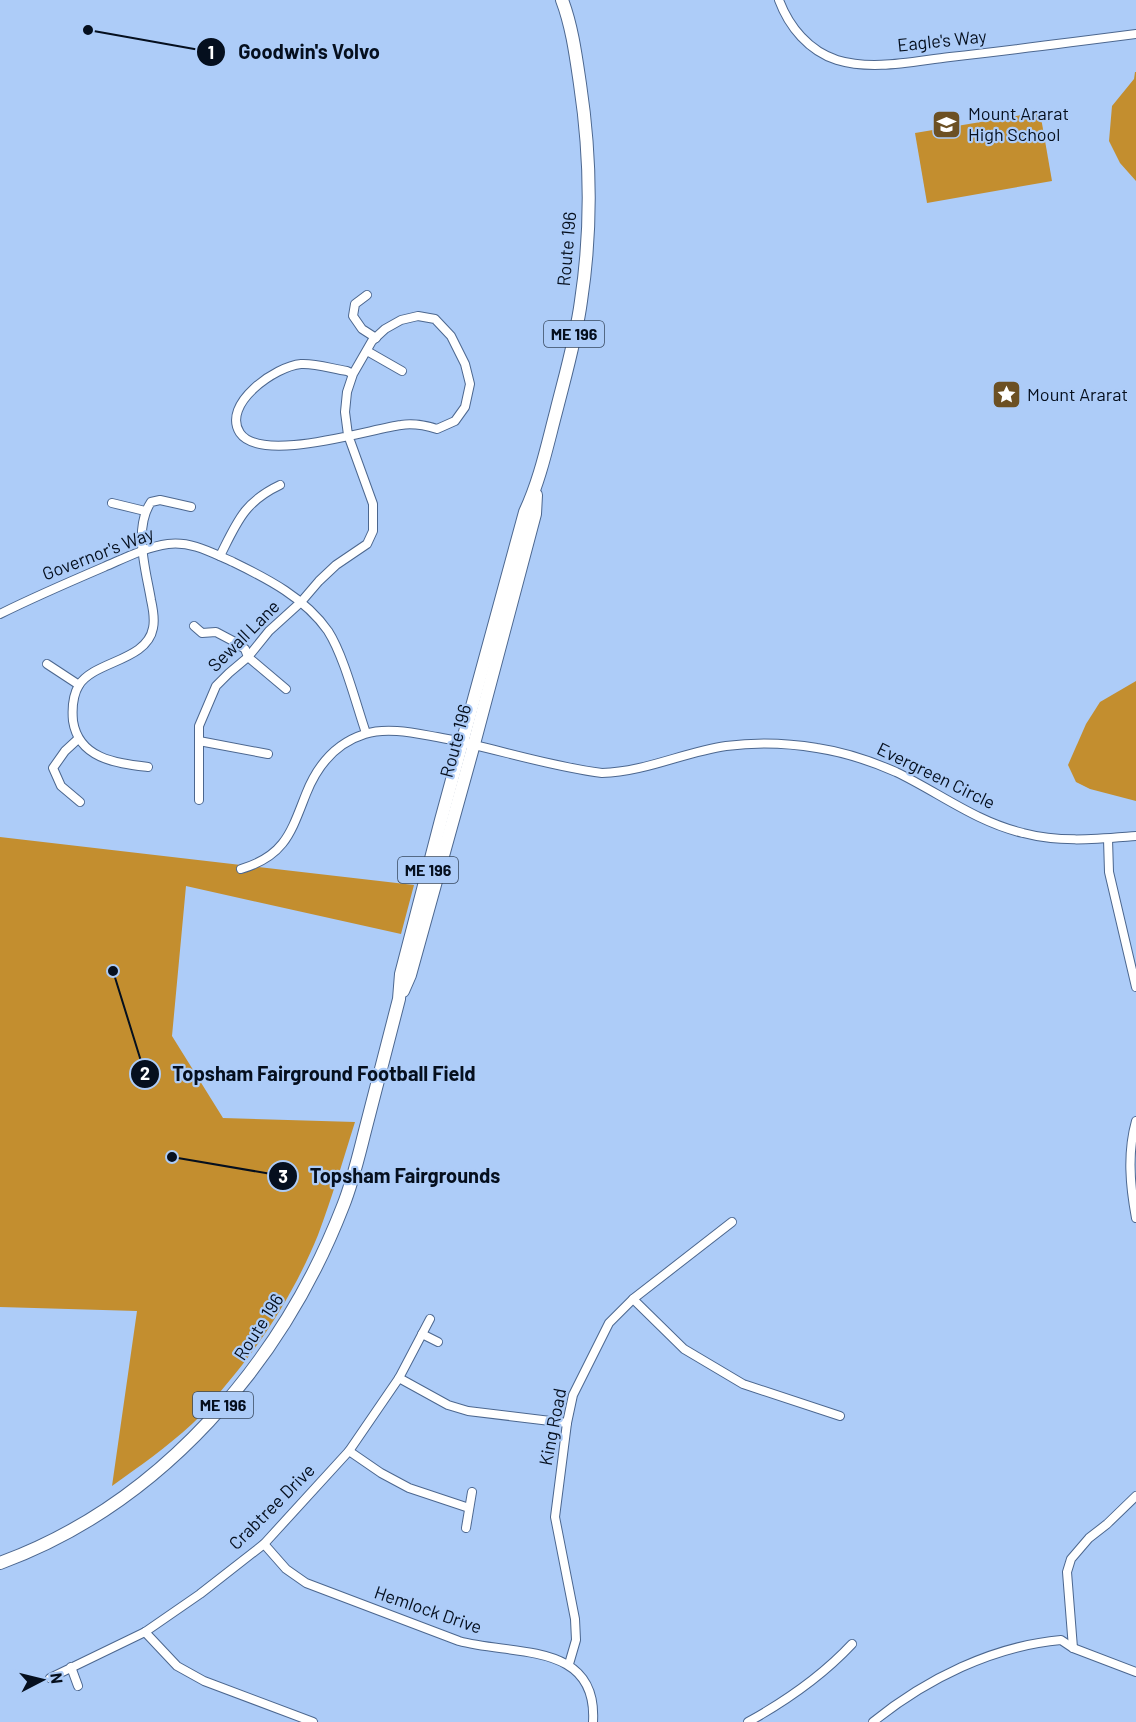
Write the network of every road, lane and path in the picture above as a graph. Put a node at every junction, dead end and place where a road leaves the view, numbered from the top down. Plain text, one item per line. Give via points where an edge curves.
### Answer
1 (779, 0) edge
2 (565, 3) edge
3 (1136, 34) edge
4 (367, 295) dead end
5 (376, 338) junction
6 (366, 351) junction
7 (402, 371) dead end
8 (353, 374) junction
9 (348, 435) junction
10 (280, 485) dead end
11 (112, 503) dead end
12 (191, 507) dead end
13 (145, 511) junction
14 (143, 551) junction
15 (220, 556) junction
16 (301, 602) junction
17 (0, 614) edge
18 (194, 626) dead end
19 (248, 657) junction
20 (47, 664) dead end
21 (79, 685) junction
22 (286, 689) dead end
23 (366, 734) junction
24 (78, 739) junction
25 (199, 741) junction
26 (468, 743) junction
27 (268, 754) dead end
28 (148, 767) dead end
29 (199, 800) dead end
30 (80, 802) dead end
31 (1136, 836) edge
32 (1108, 839) junction
33 (241, 869) dead end
34 (1136, 987) edge
35 (1136, 1121) edge
36 (1136, 1218) edge
37 (732, 1222) dead end
38 (633, 1299) junction
39 (430, 1319) dead end
40 (422, 1334) junction
41 (438, 1342) dead end
42 (399, 1378) junction
43 (840, 1416) dead end
44 (567, 1423) junction
45 (349, 1451) junction
46 (472, 1492) dead end
47 (1135, 1499) edge
48 (469, 1508) junction
49 (466, 1528) dead end
50 (264, 1544) junction
51 (0, 1563) edge
52 (145, 1632) junction
53 (852, 1644) dead end
54 (1072, 1648) junction
55 (569, 1664) junction
56 (71, 1668) junction
57 (1136, 1672) edge
58 (50, 1678) dead end
59 (78, 1686) dead end
60 (313, 1722) edge
61 (593, 1722) edge
62 (748, 1722) edge
63 (873, 1722) edge

1 - 3 street, Eagle's Way via 787,20 811,46 835,60 860,65
2 - 26 highway, Route 196 / ME 196 via 588,146 588,240 581,303 536,488 535,514
4 - 5 street via 355,304 353,316 362,329
5 - 6 street
5 - 9 street via 401,320 418,316 435,319 451,336 465,364 470,384 465,407 455,421 437,429 402,424
6 - 7 street
6 - 8 street
8 - 9 street via 345,412
8 - 9 street via 301,364 282,370 241,400 235,418 240,434 252,442 268,445 310,444
9 - 16 street, Sewall Lane via 373,504 373,531 367,544 336,565
10 - 15 street via 262,493 238,519
11 - 13 street
12 - 13 street via 160,500 151,502
13 - 14 street
14 - 15 street, Governor's Way via 178,543
14 - 17 street, Governor's Way
14 - 21 street via 153,613 149,638 142,647
15 - 16 street, Governor's Way via 268,579
16 - 19 street, Sewall Lane
16 - 23 street, Governor's Way via 328,632 339,654
18 - 19 street via 202,633 216,632 233,641 245,649
19 - 22 street
19 - 25 street, Sewall Lane via 216,686 199,726
20 - 21 street
21 - 24 street via 72,710
23 - 26 street, Evergreen Circle via 397,731
23 - 33 street via 335,750 317,770 294,827 274,853
24 - 28 street via 115,763
24 - 30 street via 53,768 61,786
25 - 27 street
25 - 29 street, Sewall Lane
26 - 32 street, Evergreen Circle via 602,774 621,773 725,746 819,748 864,759 967,812 1022,833 1074,841
26 - 51 highway, Route 196 / ME 196 via 410,975 399,999 359,1155 315,1270 269,1348 208,1423 150,1475 100,1512 68,1532
31 - 32 street, Evergreen Circle
32 - 34 street via 1109,872
35 - 36 street via 1130,1168
37 - 38 street, King Road
38 - 43 street via 684,1349 744,1384
38 - 44 street, King Road via 609,1323 573,1395
39 - 40 street, Crabtree Drive
40 - 41 street
40 - 42 street, Crabtree Drive
42 - 44 street via 448,1405 468,1411
42 - 45 street, Crabtree Drive
44 - 55 street, King Road via 555,1517 575,1619 576,1640
45 - 48 street via 409,1488
45 - 50 street, Crabtree Drive
46 - 48 street
47 - 54 street via 1089,1538 1071,1559 1067,1572
48 - 49 street
50 - 52 street, Crabtree Drive
50 - 55 street, Hemlock Drive via 286,1569 306,1583 341,1597 459,1641 556,1658
52 - 56 street, Crabtree Drive
52 - 60 street via 177,1666 204,1681
53 - 62 street via 832,1665
54 - 57 street
54 - 63 street via 1061,1640 1050,1641 973,1662 931,1682
55 - 61 street via 590,1694
56 - 58 street, Crabtree Drive
56 - 59 street

